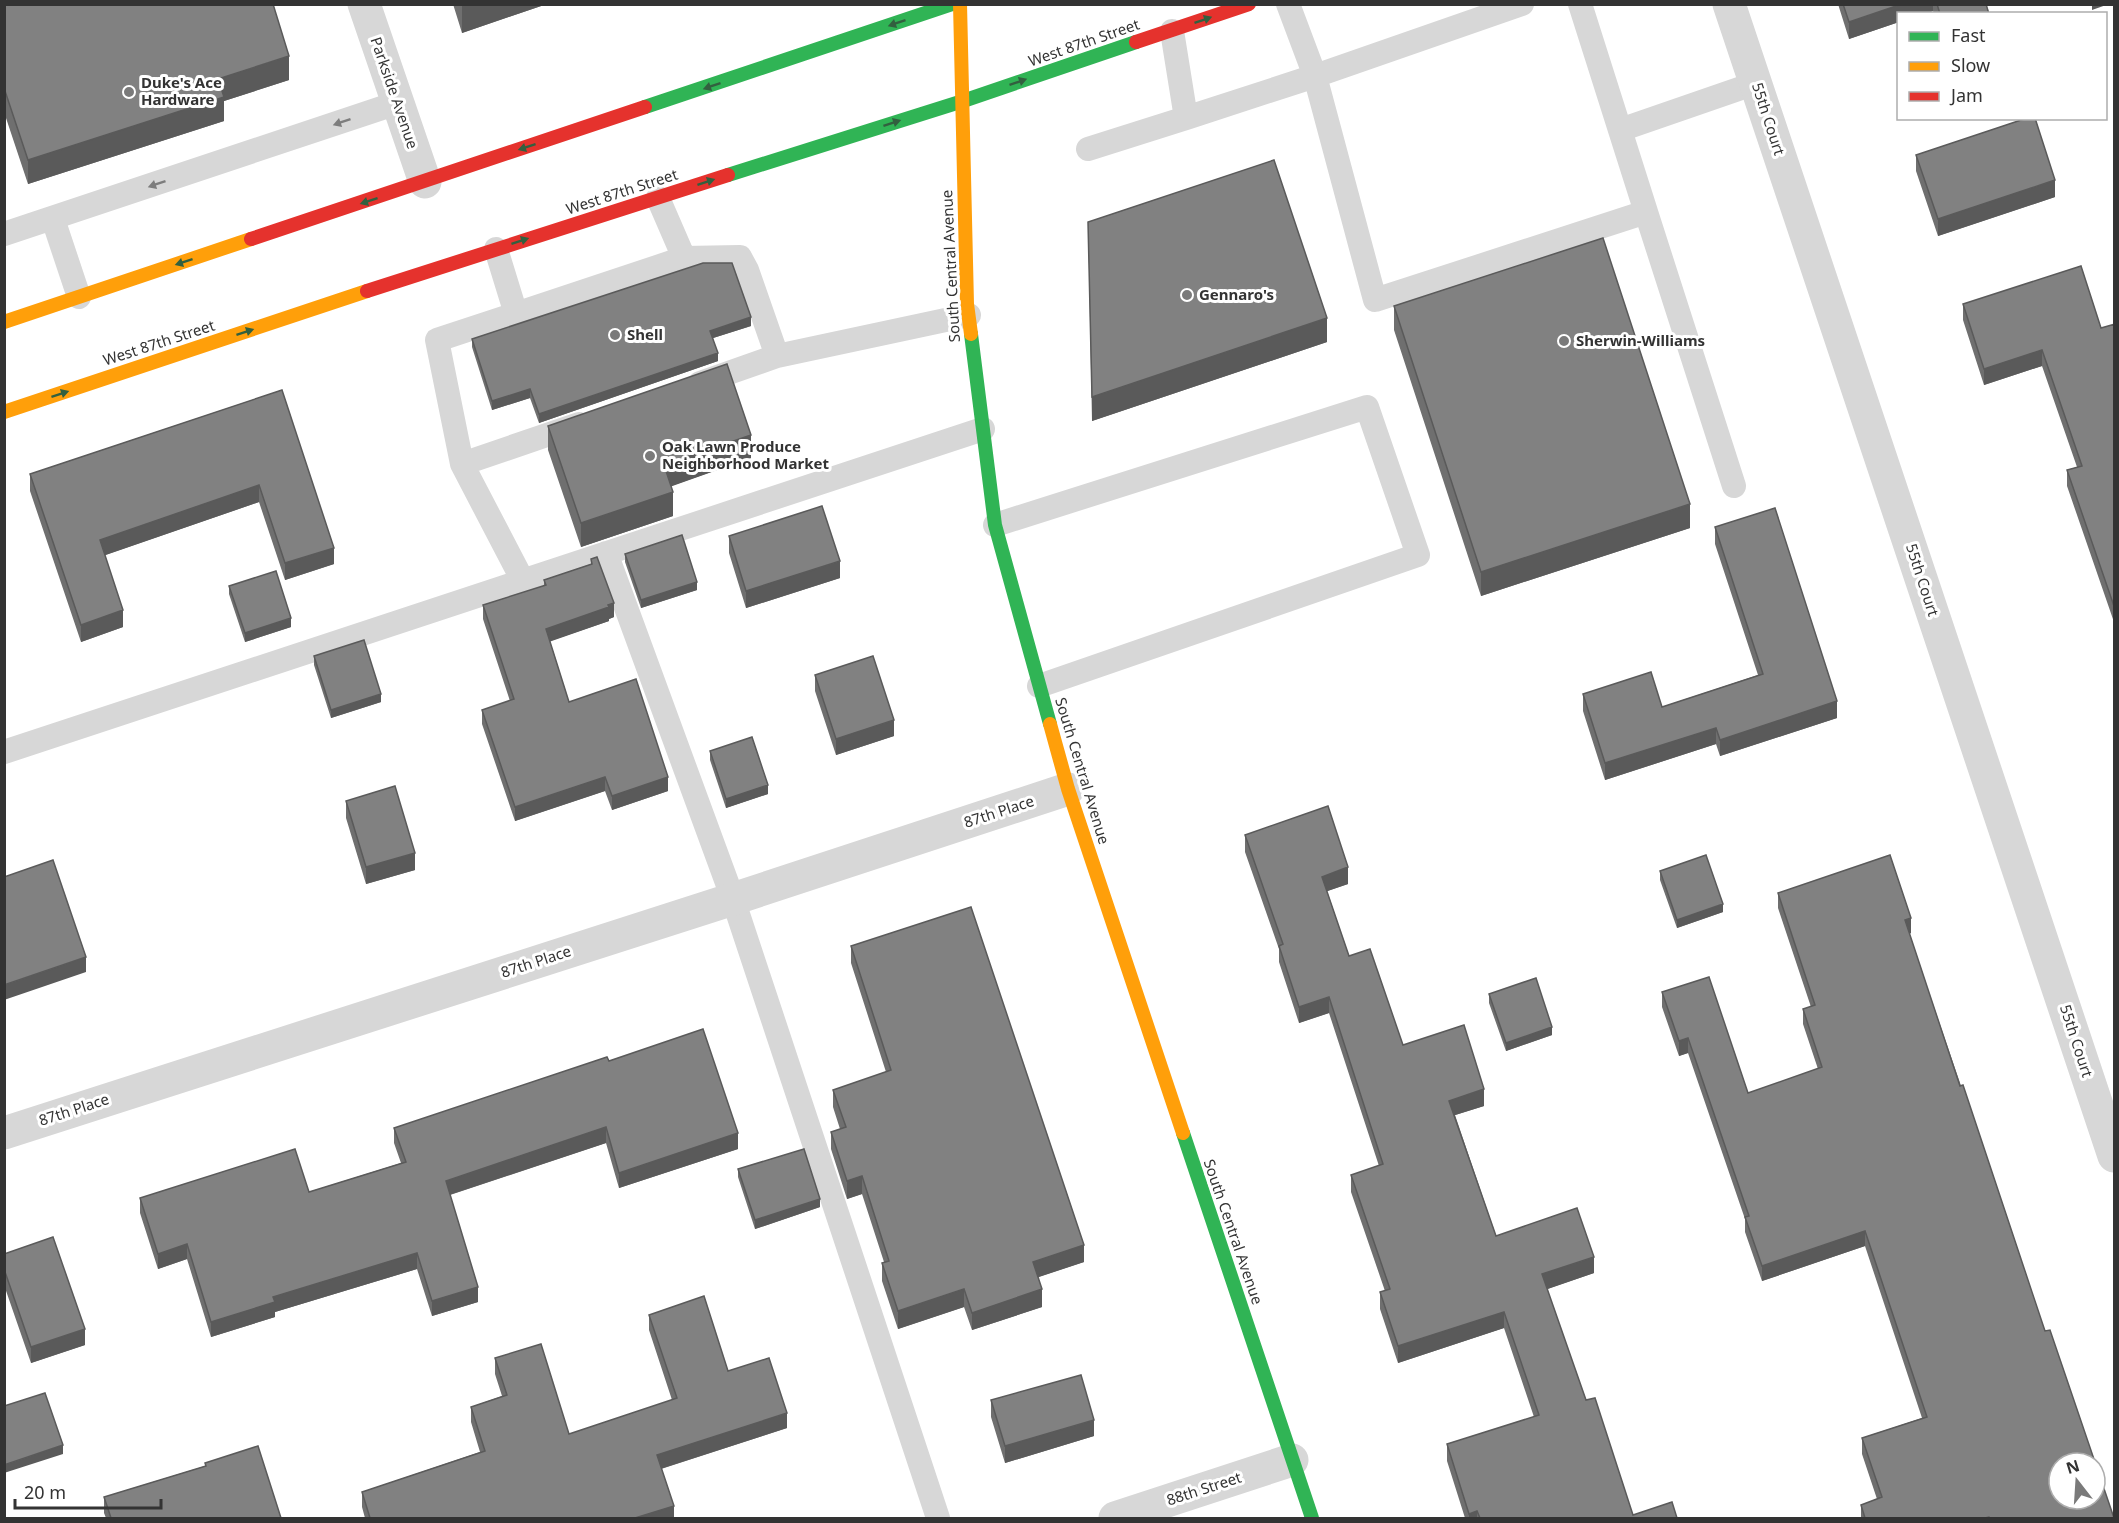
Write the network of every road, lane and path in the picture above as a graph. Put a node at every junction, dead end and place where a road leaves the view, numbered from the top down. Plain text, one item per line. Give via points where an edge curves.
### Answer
1 (364, 4) edge
2 (952, 4) edge
3 (960, 4) edge
4 (1249, 4) edge
5 (1288, 4) edge
6 (1522, 4) edge
7 (1580, 4) edge
8 (1729, 4) edge
9 (1172, 31) junction
10 (1315, 76) junction
11 (1756, 83) junction
12 (963, 101) junction
13 (397, 103) junction
14 (1186, 118) junction
15 (1620, 130) junction
16 (1088, 149) dead end
17 (425, 182) junction
18 (658, 198) junction
19 (1646, 212) junction
20 (53, 219) junction
21 (4, 234) edge
22 (496, 249) junction
23 (684, 258) junction
24 (79, 297) junction
25 (516, 314) junction
26 (969, 315) junction
27 (4, 322) edge
28 (777, 356) junction
29 (676, 391) edge
30 (4, 412) edge
31 (597, 418) edge
32 (983, 429) junction
33 (462, 464) junction
34 (1734, 486) dead end
35 (995, 525) junction
36 (606, 554) junction
37 (523, 580) junction
38 (1039, 686) junction
39 (4, 752) edge
40 (1068, 789) junction
41 (733, 899) junction
42 (4, 1132) edge
43 (2115, 1156) edge
44 (1292, 1460) junction
45 (938, 1518) edge
46 (1115, 1518) edge
47 (1312, 1518) edge

1 - 13 street, Parkside Avenue
2 -> 17 main road
3 - 12 main road, South Central Avenue
9 -> 4 main road, West 87th Street
5 - 10 lane
6 - 10 lane
7 - 15 lane
8 - 11 street, 55th Court
12 -> 9 main road, West 87th Street
9 - 14 lane
10 - 14 lane
10 - 19 lane via 1375,300
11 - 15 lane
11 - 43 street, 55th Court
18 -> 12 main road, West 87th Street
12 - 26 main road, South Central Avenue
13 - 17 street, Parkside Avenue
13 -> 20 lane
14 - 16 lane
15 - 19 lane
17 -> 24 main road
22 -> 18 main road, West 87th Street
18 - 23 lane
19 - 34 lane
20 - 21 lane
20 - 24 lane
22 - 25 lane
30 -> 22 main road, West 87th Street
23 - 25 lane
23 - 28 lane via 740,256
24 - 27 main road
25 - 33 lane via 437,340
26 - 28 lane
26 - 32 main road, South Central Avenue
28 - 29 lane
31 - 33 lane
32 - 35 main road, South Central Avenue
32 - 36 lane
33 - 37 lane
35 - 38 main road, South Central Avenue
35 - 38 lane via 1367,407 1418,555
36 - 37 lane
36 - 41 lane
37 - 39 lane
38 - 40 main road, South Central Avenue
40 - 41 street, 87th Place
40 - 44 main road, South Central Avenue
41 - 42 street, 87th Place
41 - 45 lane
44 - 46 street, 88th Street
44 - 47 main road, South Central Avenue

